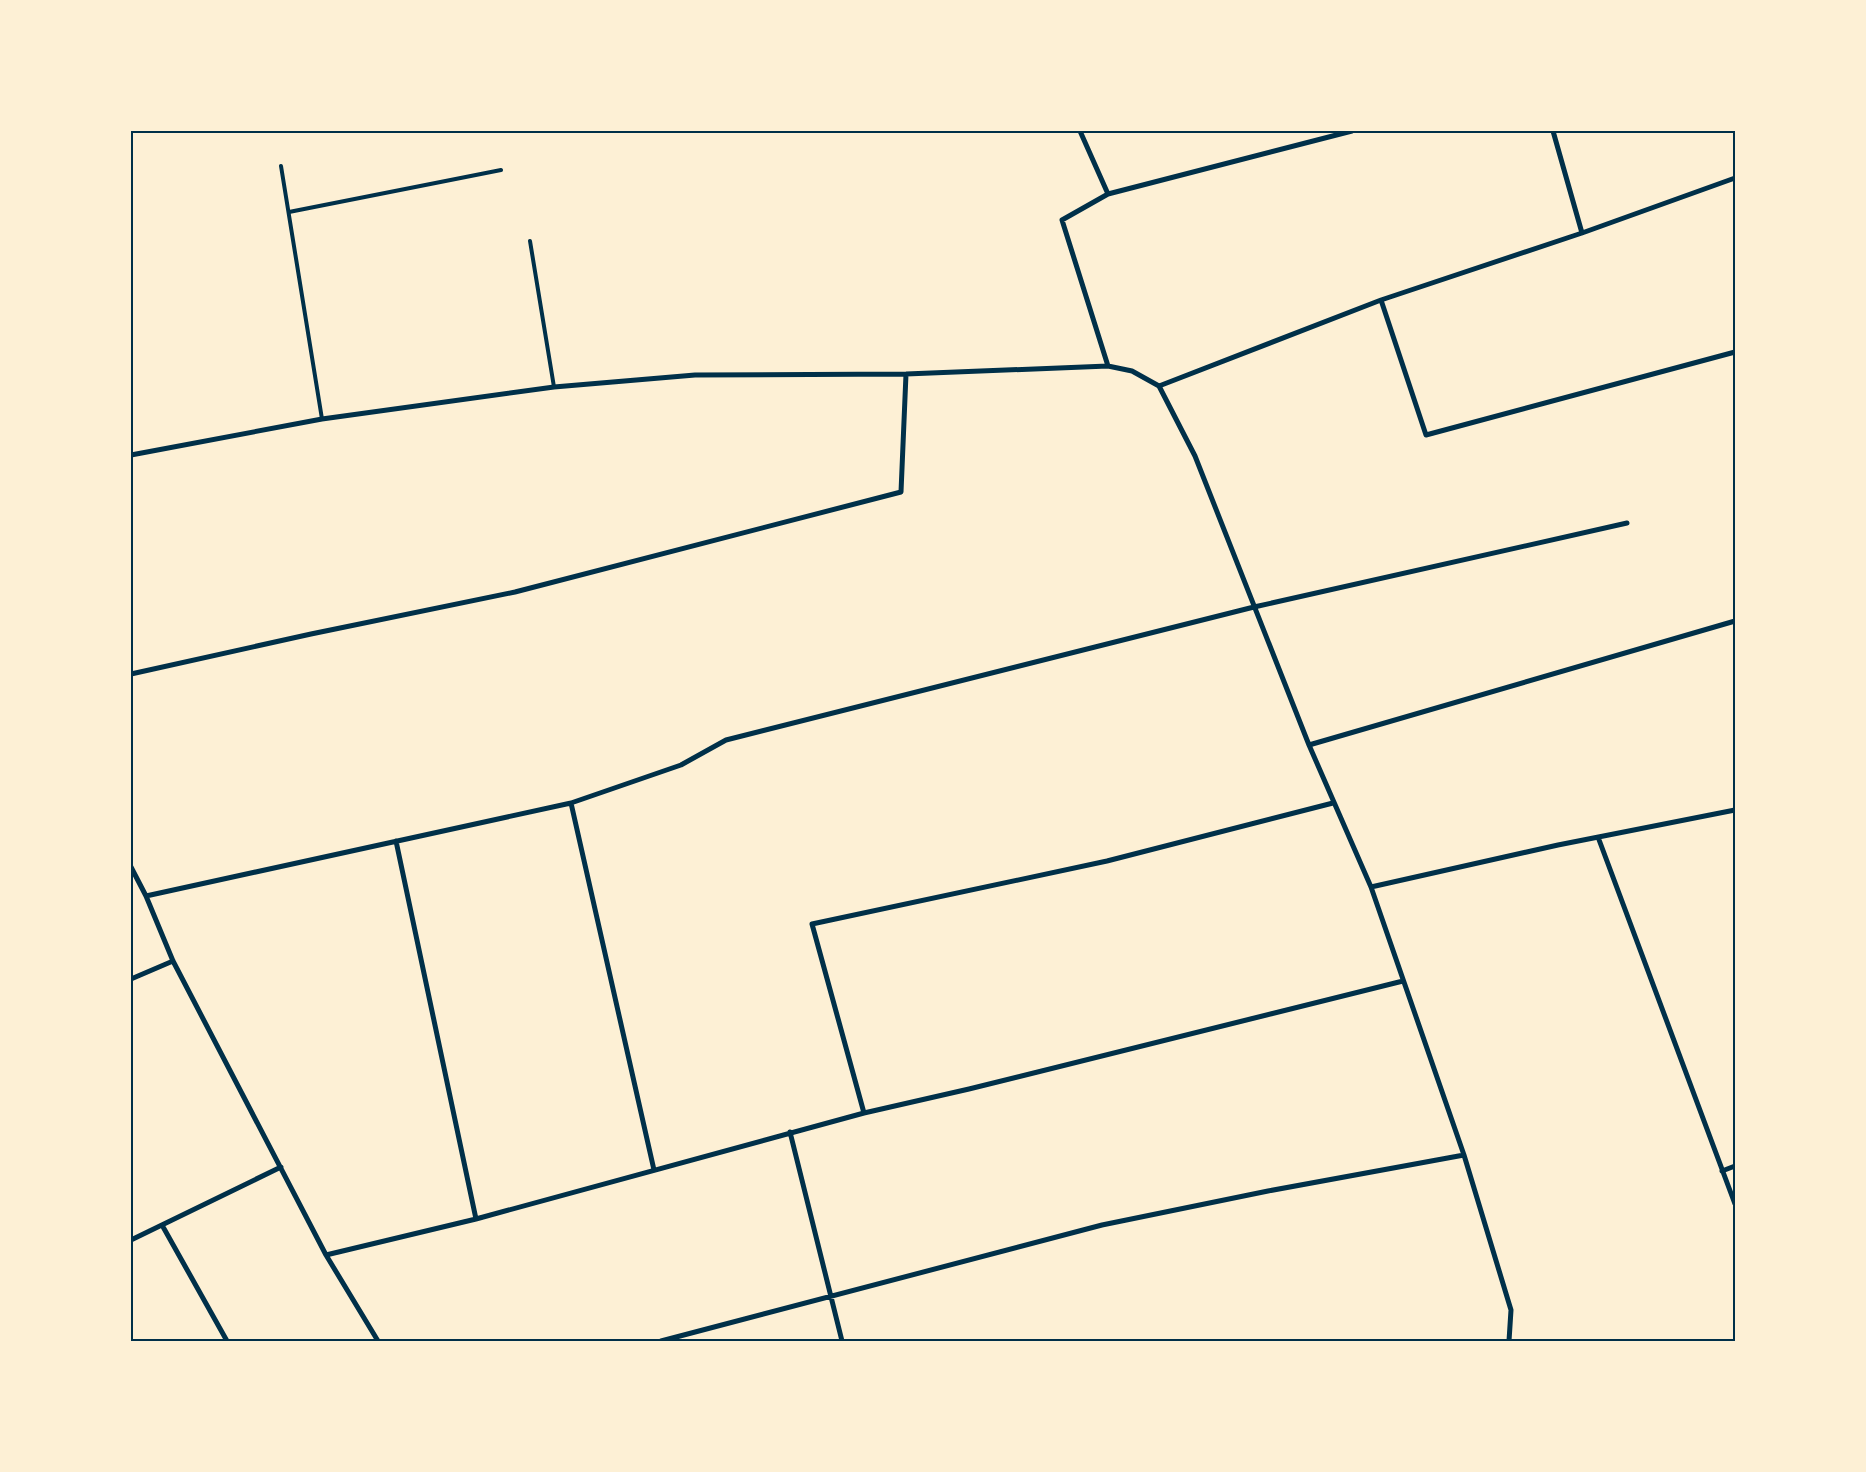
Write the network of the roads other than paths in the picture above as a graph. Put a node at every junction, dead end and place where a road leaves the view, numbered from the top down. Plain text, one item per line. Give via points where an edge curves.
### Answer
1 (1080, 131) edge
2 (1352, 131) edge
3 (1553, 131) edge
4 (282, 166) dead end
5 (501, 170) dead end
6 (1735, 178) edge
7 (1108, 194) junction
8 (289, 212) junction
9 (1582, 233) junction
10 (530, 241) dead end
11 (1381, 300) junction
12 (1735, 352) edge
13 (1108, 366) junction
14 (906, 374) junction
15 (1159, 386) junction
16 (554, 387) junction
17 (322, 419) junction
18 (131, 455) edge
19 (1626, 523) dead end
20 (1254, 607) junction
21 (1735, 621) edge
22 (131, 674) edge
23 (1309, 744) junction
24 (571, 803) junction
25 (1333, 803) junction
26 (1735, 810) edge
27 (1598, 838) junction
28 (396, 841) junction
29 (131, 867) edge
30 (1371, 887) junction
31 (146, 896) junction
32 (173, 961) junction
33 (131, 979) edge
34 (1403, 981) junction
35 (864, 1113) junction
36 (790, 1132) junction
37 (1464, 1155) junction
38 (1735, 1166) edge
39 (281, 1167) junction
40 (654, 1170) junction
41 (1722, 1171) junction
42 (1735, 1204) edge
43 (476, 1219) junction
44 (162, 1225) junction
45 (131, 1240) edge
46 (326, 1255) junction
47 (831, 1296) junction
48 (227, 1341) edge
49 (378, 1341) edge
50 (661, 1341) edge
51 (842, 1341) edge
52 (1510, 1341) edge

1 - 7 street
2 - 7 street
3 - 9 street
4 - 8 lane
5 - 8 lane
6 - 9 street
7 - 13 street via 1062,220
8 - 17 lane
9 - 11 street
10 - 16 lane
11 - 12 street via 1426,435
11 - 15 street
13 - 14 street
13 - 15 street via 1132,371
14 - 16 street via 695,374
14 - 22 street via 901,492 515,592
15 - 20 street via 1195,456
16 - 17 street
17 - 18 street
19 - 20 street
20 - 23 street
20 - 24 street via 726,740 681,764
21 - 23 street
23 - 25 street
24 - 28 street
24 - 40 street
25 - 30 street
25 - 35 street via 1107,861 812,924
26 - 27 street
27 - 30 street
27 - 41 street
28 - 31 street
28 - 43 street
29 - 31 street
30 - 34 street
31 - 32 street
32 - 33 street
32 - 39 street
34 - 35 street
34 - 37 street
35 - 36 street
36 - 40 street
36 - 47 street
37 - 47 street via 1102,1225
37 - 52 street via 1511,1310
38 - 41 street
39 - 44 street
39 - 46 street
40 - 43 street
41 - 42 street
43 - 46 street
44 - 45 street
44 - 48 street
46 - 49 street
47 - 50 street
47 - 51 street

